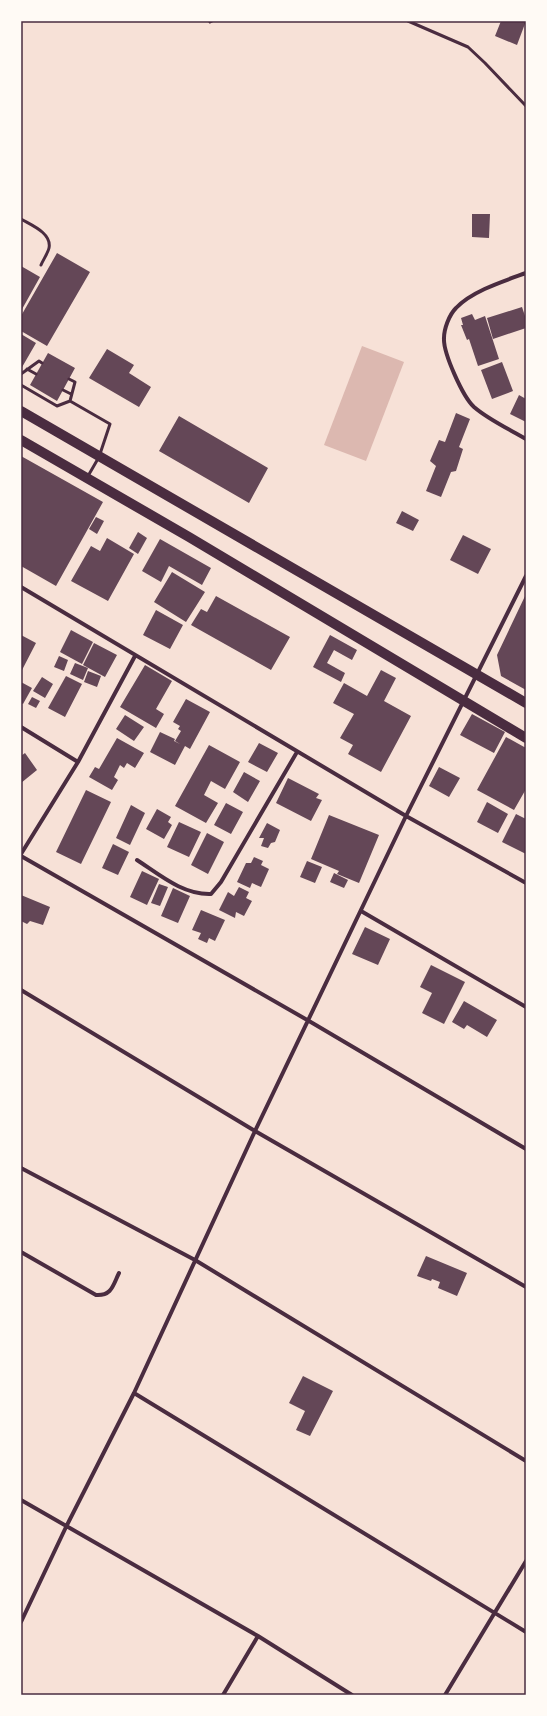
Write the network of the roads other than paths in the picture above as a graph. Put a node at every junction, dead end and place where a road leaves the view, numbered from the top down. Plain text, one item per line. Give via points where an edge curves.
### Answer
1 (408, 21) edge
2 (526, 106) edge
3 (21, 219) edge
4 (41, 265) dead end
5 (526, 273) edge
6 (42, 363) dead end
7 (28, 369) junction
8 (21, 374) edge
9 (36, 374) dead end
10 (69, 378) dead end
11 (21, 385) edge
12 (63, 390) dead end
13 (71, 394) junction
14 (70, 401) junction
15 (21, 411) edge
16 (526, 439) edge
17 (21, 440) edge
18 (99, 457) junction
19 (88, 477) junction
20 (526, 576) edge
21 (21, 587) edge
22 (135, 656) junction
23 (477, 674) junction
24 (462, 701) junction
25 (526, 703) edge
26 (21, 727) edge
27 (526, 738) edge
28 (297, 752) junction
29 (78, 762) junction
30 (406, 816) junction
31 (21, 855) edge
32 (137, 860) dead end
33 (526, 883) edge
34 (361, 911) junction
35 (21, 990) edge
36 (526, 1007) edge
37 (309, 1020) junction
38 (255, 1131) junction
39 (526, 1149) edge
40 (21, 1168) edge
41 (21, 1252) edge
42 (195, 1260) junction
43 (120, 1273) dead end
44 (526, 1288) edge
45 (134, 1393) junction
46 (526, 1461) edge
47 (21, 1500) edge
48 (66, 1527) junction
49 (526, 1561) edge
50 (495, 1614) junction
51 (21, 1622) edge
52 (526, 1632) edge
53 (258, 1636) junction
54 (223, 1695) edge
55 (352, 1695) edge
56 (445, 1695) edge

1 - 2 lane via 468,47
3 - 4 lane via 44,234 49,241 49,248
5 - 16 street via 469,296 455,308 446,326 444,340 448,357 464,394 475,407
6 - 7 lane via 39,361
7 - 8 lane
7 - 9 lane
10 - 13 lane via 75,382
11 - 14 lane via 57,406
12 - 13 lane
13 - 14 lane
14 - 18 lane via 110,424
15 - 18 main road
17 - 19 main road
18 - 19 lane
18 - 23 main road
19 - 24 main road
20 - 23 street
21 - 22 street
22 - 28 street
22 - 29 street
23 - 24 street
23 - 25 main road
24 - 27 main road
24 - 30 street
26 - 29 street
28 - 30 street
28 - 32 street via 212,894 195,894 179,887
29 - 31 street
30 - 33 street
30 - 34 street
31 - 37 street
34 - 36 street
34 - 37 street
35 - 38 street
37 - 38 street
37 - 39 street
38 - 42 street
38 - 44 street
40 - 42 street
41 - 43 street via 96,1294 104,1295 110,1292
42 - 45 street
42 - 46 street
45 - 48 street
45 - 50 street
47 - 48 street
48 - 51 street
48 - 53 street
49 - 50 street
50 - 52 street
50 - 56 street
53 - 54 street
53 - 55 street

